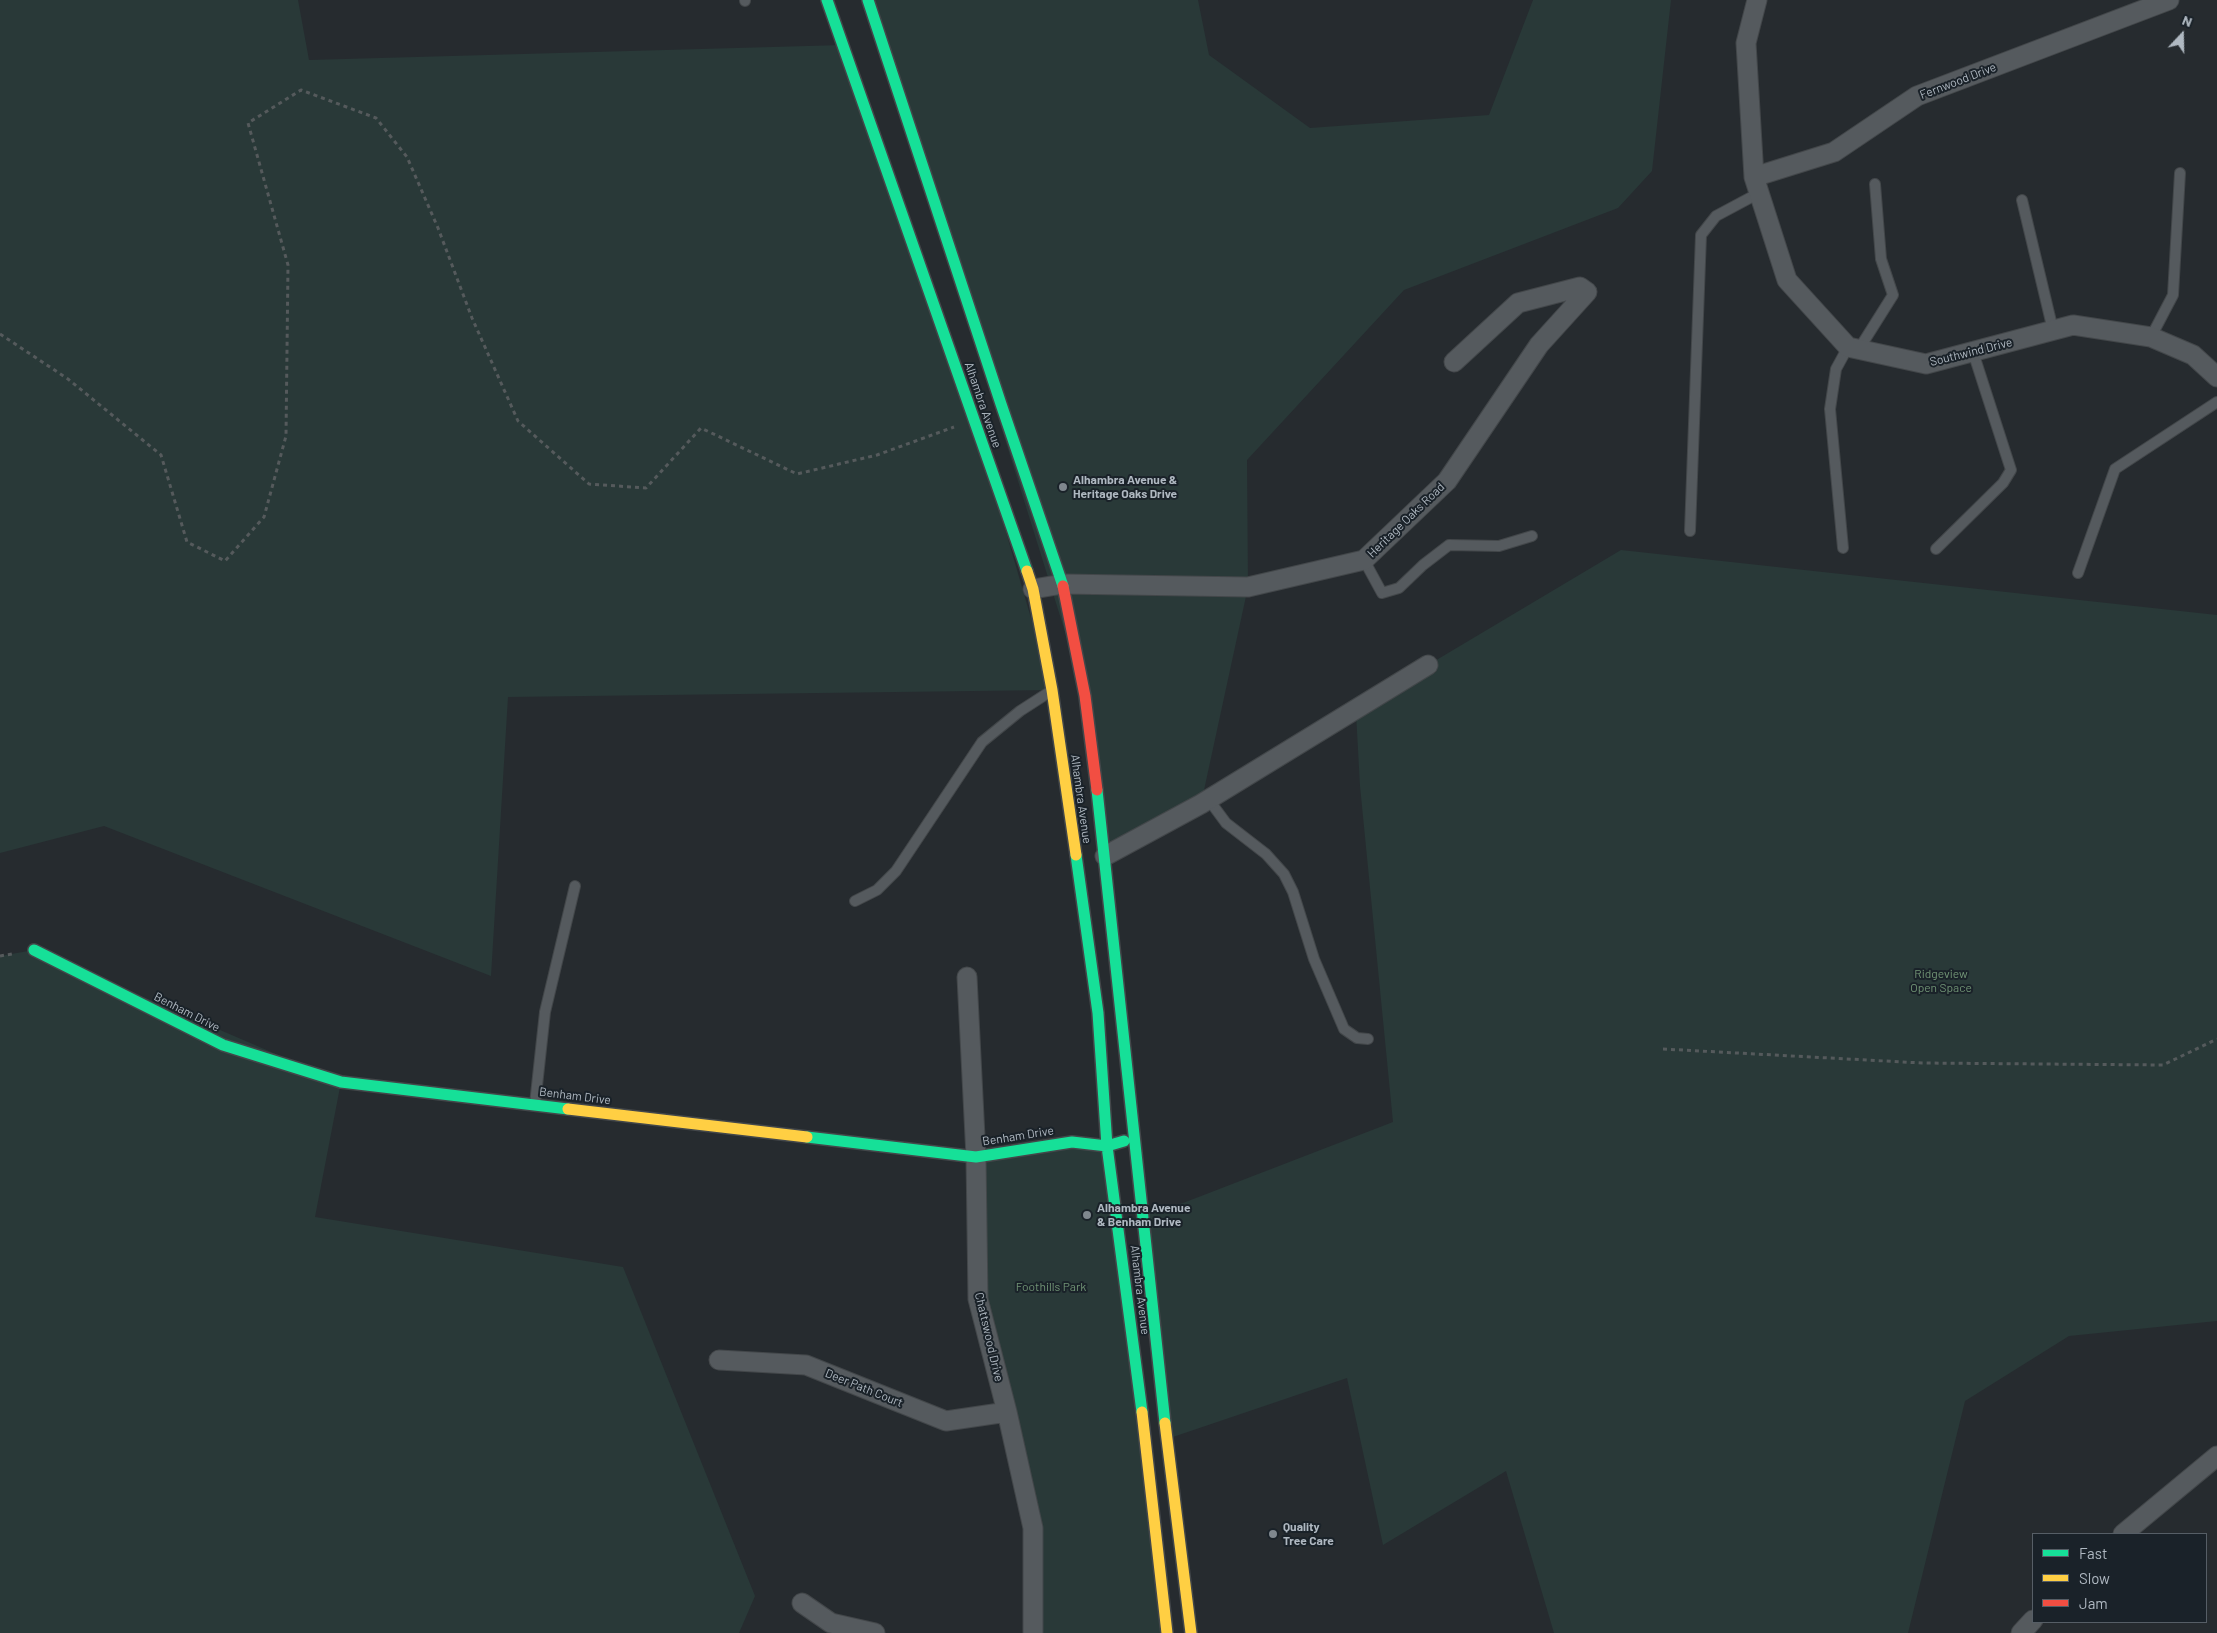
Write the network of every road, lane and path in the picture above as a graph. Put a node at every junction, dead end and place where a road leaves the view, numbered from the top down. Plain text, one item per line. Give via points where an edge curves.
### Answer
1 (827, 0) edge
2 (868, 0) edge
3 (1757, 0) edge
4 (2170, 0) edge
5 (2180, 173) dead end
6 (1875, 184) dead end
7 (1757, 185) junction
8 (2022, 200) dead end
9 (2053, 330) junction
10 (0, 334) edge
11 (2152, 337) junction
12 (1854, 348) junction
13 (1973, 352) junction
14 (1454, 362) dead end
15 (2217, 377) edge
16 (2217, 402) edge
17 (973, 419) junction
18 (1690, 531) dead end
19 (1532, 536) dead end
20 (1843, 548) dead end
21 (1936, 549) dead end
22 (1364, 560) junction
23 (2078, 573) dead end
24 (1063, 584) junction
25 (1033, 589) junction
26 (1428, 665) dead end
27 (1052, 690) junction
28 (1208, 800) junction
29 (1105, 856) junction
30 (574, 886) dead end
31 (855, 901) dead end
32 (34, 950) dead end
33 (968, 977) dead end
34 (1368, 1039) dead end
35 (2217, 1039) edge
36 (1663, 1049) dead end
37 (535, 1106) junction
38 (1136, 1137) junction
39 (1108, 1146) junction
40 (976, 1157) junction
41 (719, 1360) dead end
42 (1007, 1412) junction
43 (2217, 1456) edge
44 (2124, 1533) edge
45 (802, 1603) dead end
46 (2032, 1621) edge
47 (875, 1633) edge
48 (1033, 1633) edge
49 (1166, 1633) edge
50 (1191, 1633) edge
51 (2021, 1633) edge

1 - 17 main road, Alhambra Avenue
2 - 24 main road, Alhambra Avenue
3 - 7 street via 1746,43
4 - 7 street, Fernwood Drive via 1917,96 1834,152
5 - 11 lane via 2173,295
6 - 12 lane via 1881,259 1893,295
7 - 12 street via 1787,280
7 - 18 lane via 1716,216 1701,235
8 - 9 lane
9 - 11 street, Southwind Drive via 2073,325
9 - 13 street, Southwind Drive
10 - 17 path via 68,379 161,455 187,542 224,561 264,518 286,436 288,265 248,123 301,90 376,118 407,157 518,421 589,484 646,488 701,428 797,474 877,455
11 - 15 street, Southwind Drive via 2193,355
12 - 13 street, Southwind Drive via 1926,364
12 - 20 lane via 1836,369 1830,409
13 - 21 lane via 2011,470 2003,483
14 - 22 street, Heritage Oaks Road via 1518,303 1580,287 1587,292 1539,345 1447,481
16 - 23 lane via 2115,469
17 - 25 main road, Alhambra Avenue
19 - 22 lane via 1499,546 1449,545 1398,588 1382,593
22 - 24 street, Heritage Oaks Road via 1248,587
24 - 25 street, Heritage Oaks Road
24 - 29 main road, Alhambra Avenue via 1085,696
25 - 27 main road, Alhambra Avenue
26 - 28 street
27 - 31 lane via 982,742 896,871 877,890
27 - 39 main road, Alhambra Avenue via 1098,1013
28 - 29 street
28 - 34 lane via 1226,823 1266,854 1284,874 1314,959 1344,1029 1357,1038
29 - 38 main road, Alhambra Avenue
30 - 37 lane via 545,1012
32 - 37 main road, Benham Drive via 223,1045 341,1082
33 - 40 street, Chattswood Drive
35 - 36 path via 2163,1064 1922,1063
37 - 40 main road, Benham Drive
38 - 39 main road, Benham Drive
38 - 50 main road, Alhambra Avenue
39 - 40 main road, Benham Drive via 1072,1142
39 - 49 main road, Alhambra Avenue via 1147,1452
40 - 42 street, Chattswood Drive via 978,1299
41 - 42 street, Deer Path Court via 806,1364 946,1421
42 - 48 street, Chattswood Drive via 1033,1528
43 - 44 street
45 - 47 street via 831,1622
46 - 51 street

